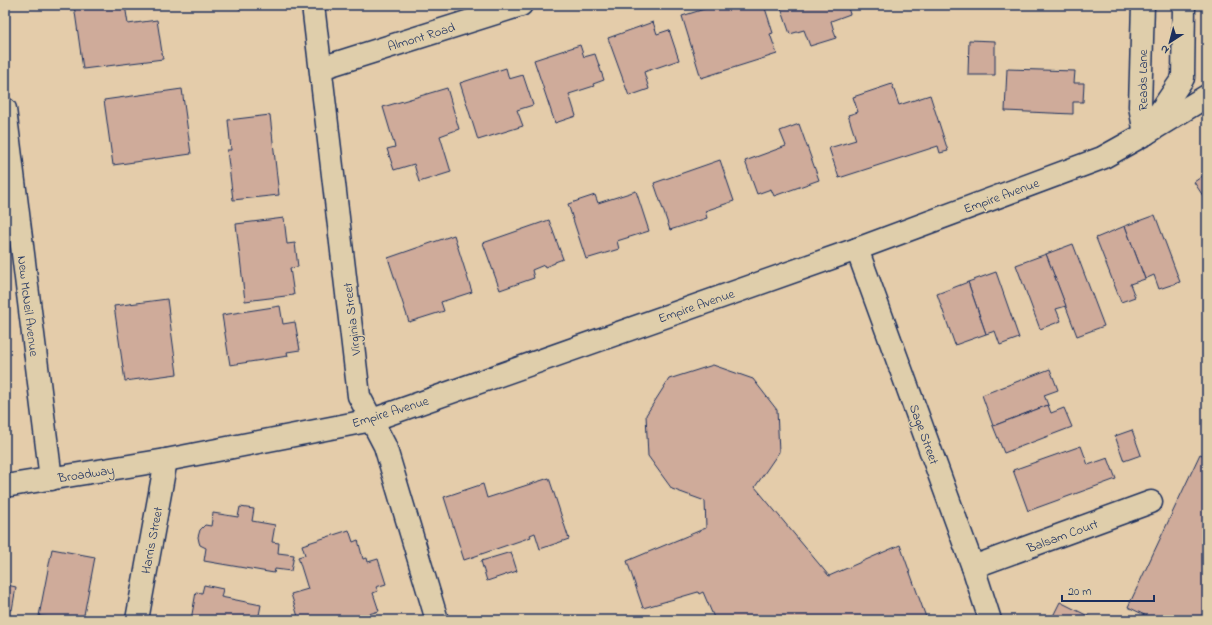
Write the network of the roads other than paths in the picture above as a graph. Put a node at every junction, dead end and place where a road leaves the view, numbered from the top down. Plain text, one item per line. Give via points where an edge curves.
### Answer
1 (313, 5) edge
2 (521, 5) edge
3 (1143, 5) edge
4 (1184, 5) edge
5 (321, 68) junction
6 (1207, 96) edge
7 (5, 109) edge
8 (1145, 134) junction
9 (857, 249) junction
10 (372, 420) junction
11 (166, 460) junction
12 (51, 479) junction
13 (5, 486) edge
14 (1151, 502) dead end
15 (973, 566) junction
16 (137, 620) edge
17 (437, 620) edge
18 (990, 620) edge

1 - 5 street, Virginia Street
2 - 5 street, Almont Road
3 - 8 street, Reads Lane via 1140,106
4 - 8 street, Reads Lane via 1183,78
5 - 10 street, Virginia Street via 359,396
6 - 8 street, Empire Avenue
7 - 12 street, New McNeil Avenue
8 - 9 street, Empire Avenue via 1102,158
9 - 10 street, Empire Avenue
9 - 15 street, Sage Street
10 - 11 street, Empire Avenue
10 - 17 street, Virginia Street via 385,446
11 - 12 street, Broadway
11 - 16 street, Harris Street
12 - 13 street, Broadway
14 - 15 street, Balsam Court
15 - 18 street, Sage Street

